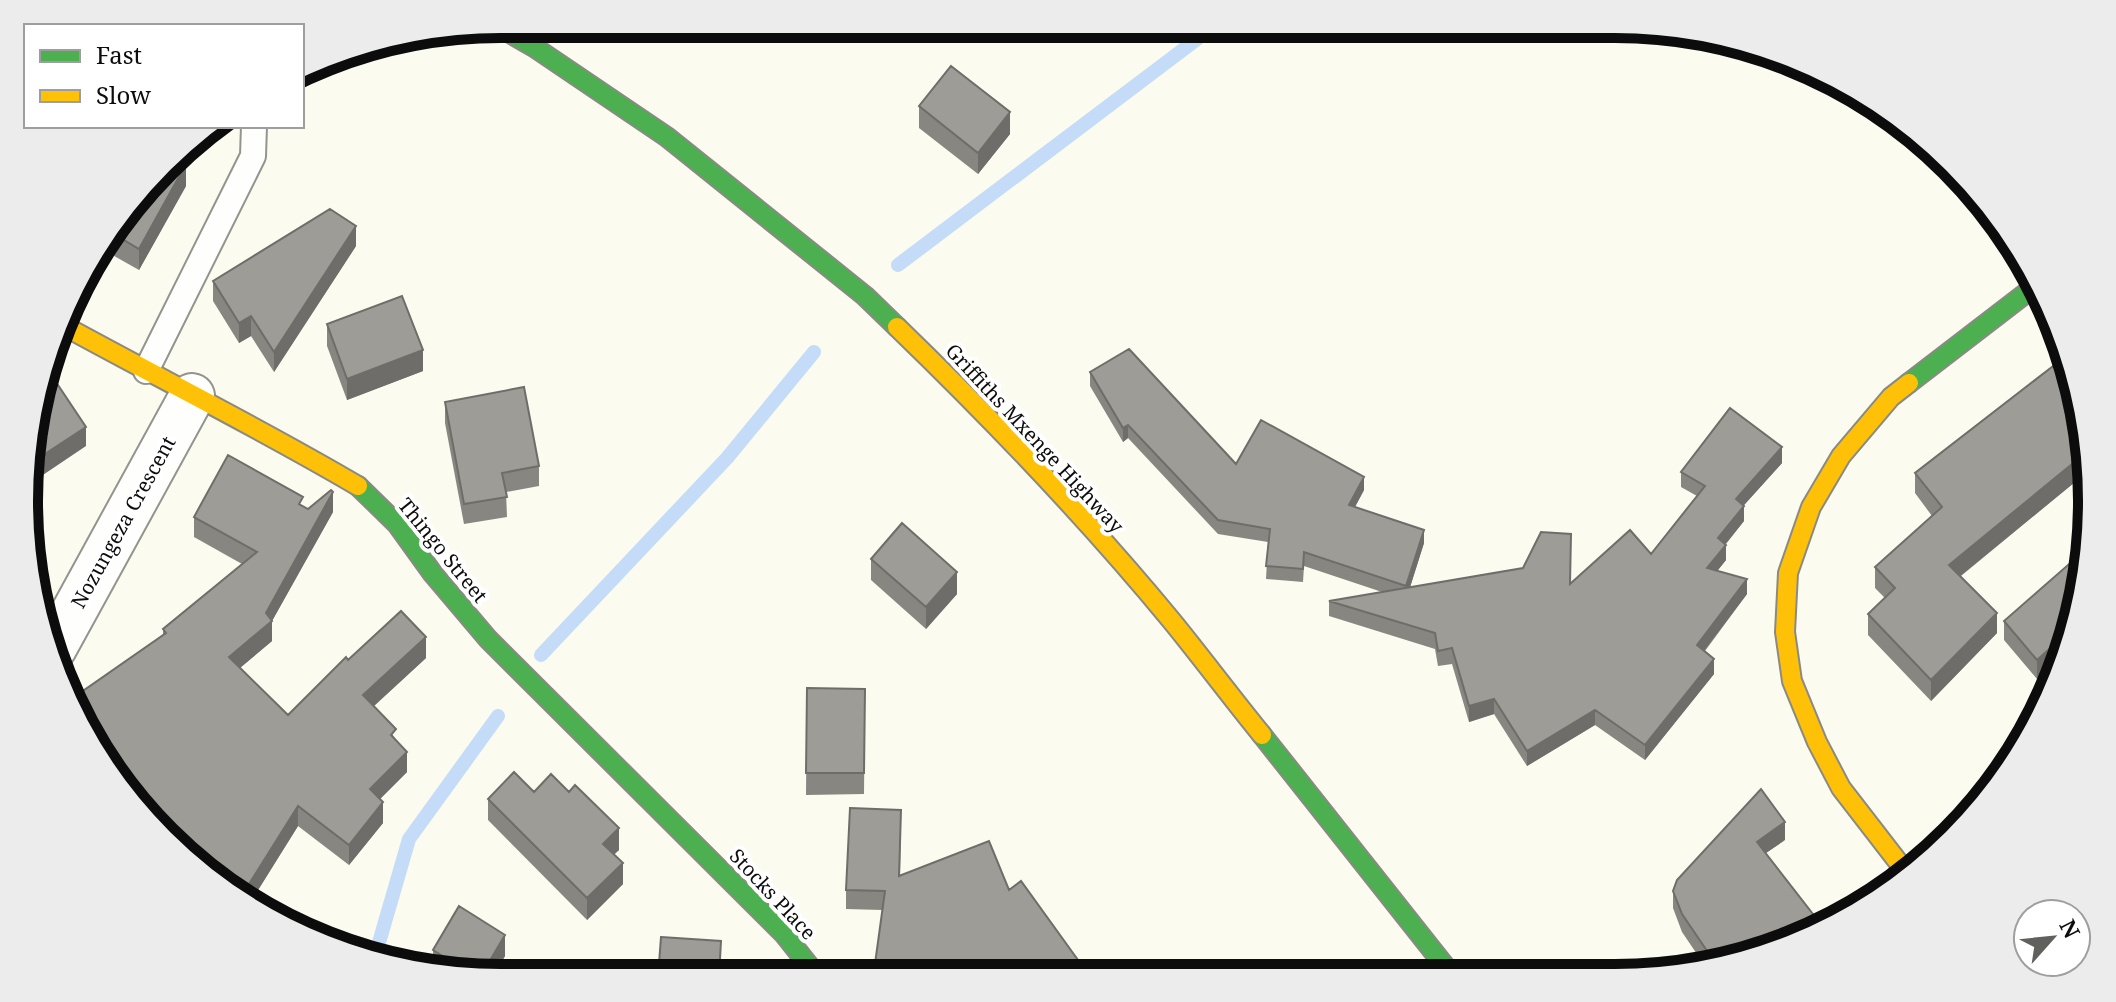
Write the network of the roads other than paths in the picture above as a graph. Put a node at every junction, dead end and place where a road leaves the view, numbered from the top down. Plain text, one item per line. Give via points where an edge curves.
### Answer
1 (518, 38) edge
2 (254, 128) edge
3 (2028, 292) edge
4 (71, 330) edge
5 (146, 371) junction
6 (192, 396) junction
7 (59, 638) edge
8 (694, 844) joint
9 (1901, 865) edge
10 (808, 964) edge
11 (1443, 964) edge

1 - 11 street, Griffiths Mxenge Highway via 667,137 865,296 976,404 1170,619
2 - 5 lane via 253,156
3 - 9 street via 1891,397 1841,456 1811,507 1788,573 1785,632 1792,681 1841,788
4 - 5 street, Thingo Street
5 - 6 street, Thingo Street
6 - 7 street, Nozungeza Crescent
6 - 8 street, Thingo Street via 359,486 397,524 488,639
8 - 10 street, Stocks Place

